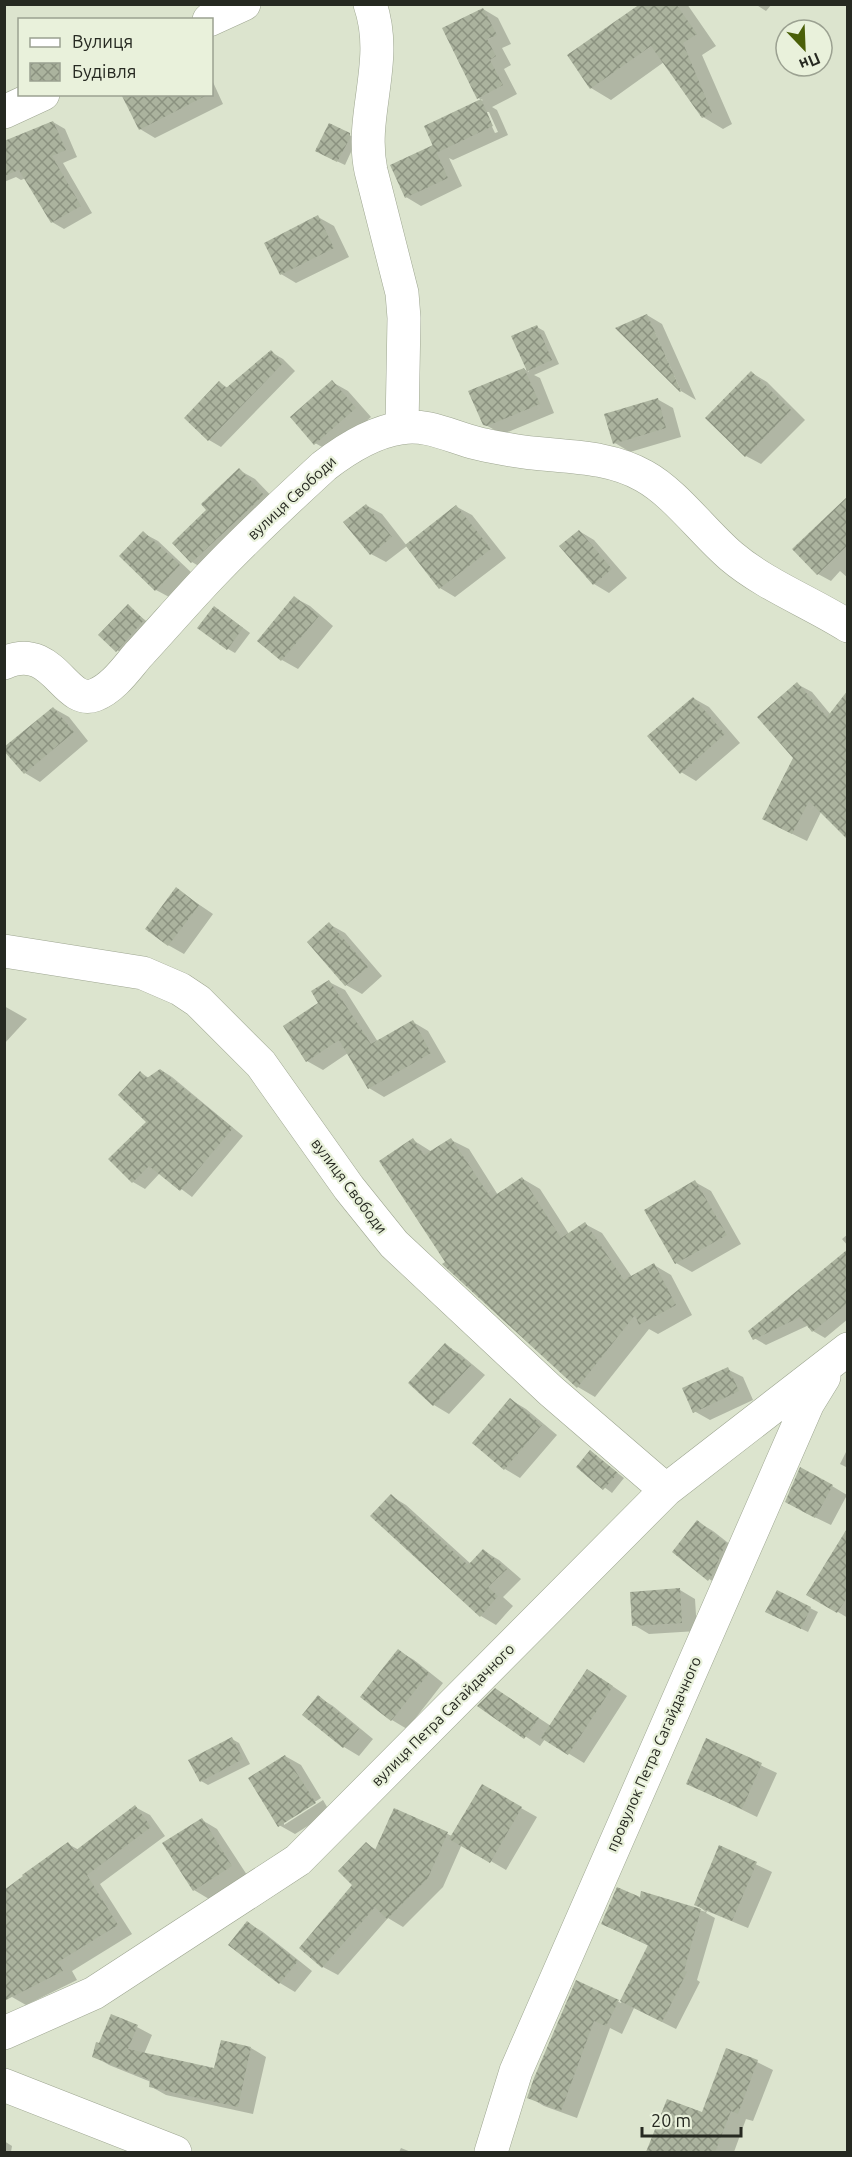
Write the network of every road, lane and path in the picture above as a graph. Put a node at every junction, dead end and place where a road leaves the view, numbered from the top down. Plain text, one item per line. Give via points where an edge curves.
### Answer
1 (244, 4) edge
2 (370, 4) edge
3 (213, 18) edge
4 (40, 96) edge
5 (4, 112) edge
6 (402, 427) junction
7 (848, 626) edge
8 (4, 663) edge
9 (4, 951) edge
10 (840, 1356) edge
11 (666, 1490) junction
12 (4, 2033) edge
13 (4, 2085) edge
14 (138, 2146) edge
15 (175, 2152) edge
16 (491, 2152) edge

1 - 3 street
2 - 6 street via 378,42 369,161 402,293
4 - 5 street
6 - 7 street, вулиця Свободи via 441,432 513,451 585,458 630,468 653,481 750,570
6 - 8 street, вулиця Свободи via 361,442 324,466 212,574 104,691 80,696 45,664 30,658 19,657
9 - 11 street, вулиця Свободи via 143,973 198,1001 261,1064 388,1238 551,1391
10 - 11 street, вулиця Петра Сагайдачного
10 - 16 street, провулок Петра Сагайдачного via 808,1403 516,2071
11 - 12 street, вулиця Петра Сагайдачного via 298,1860 94,1993
13 - 14 street
14 - 15 street

